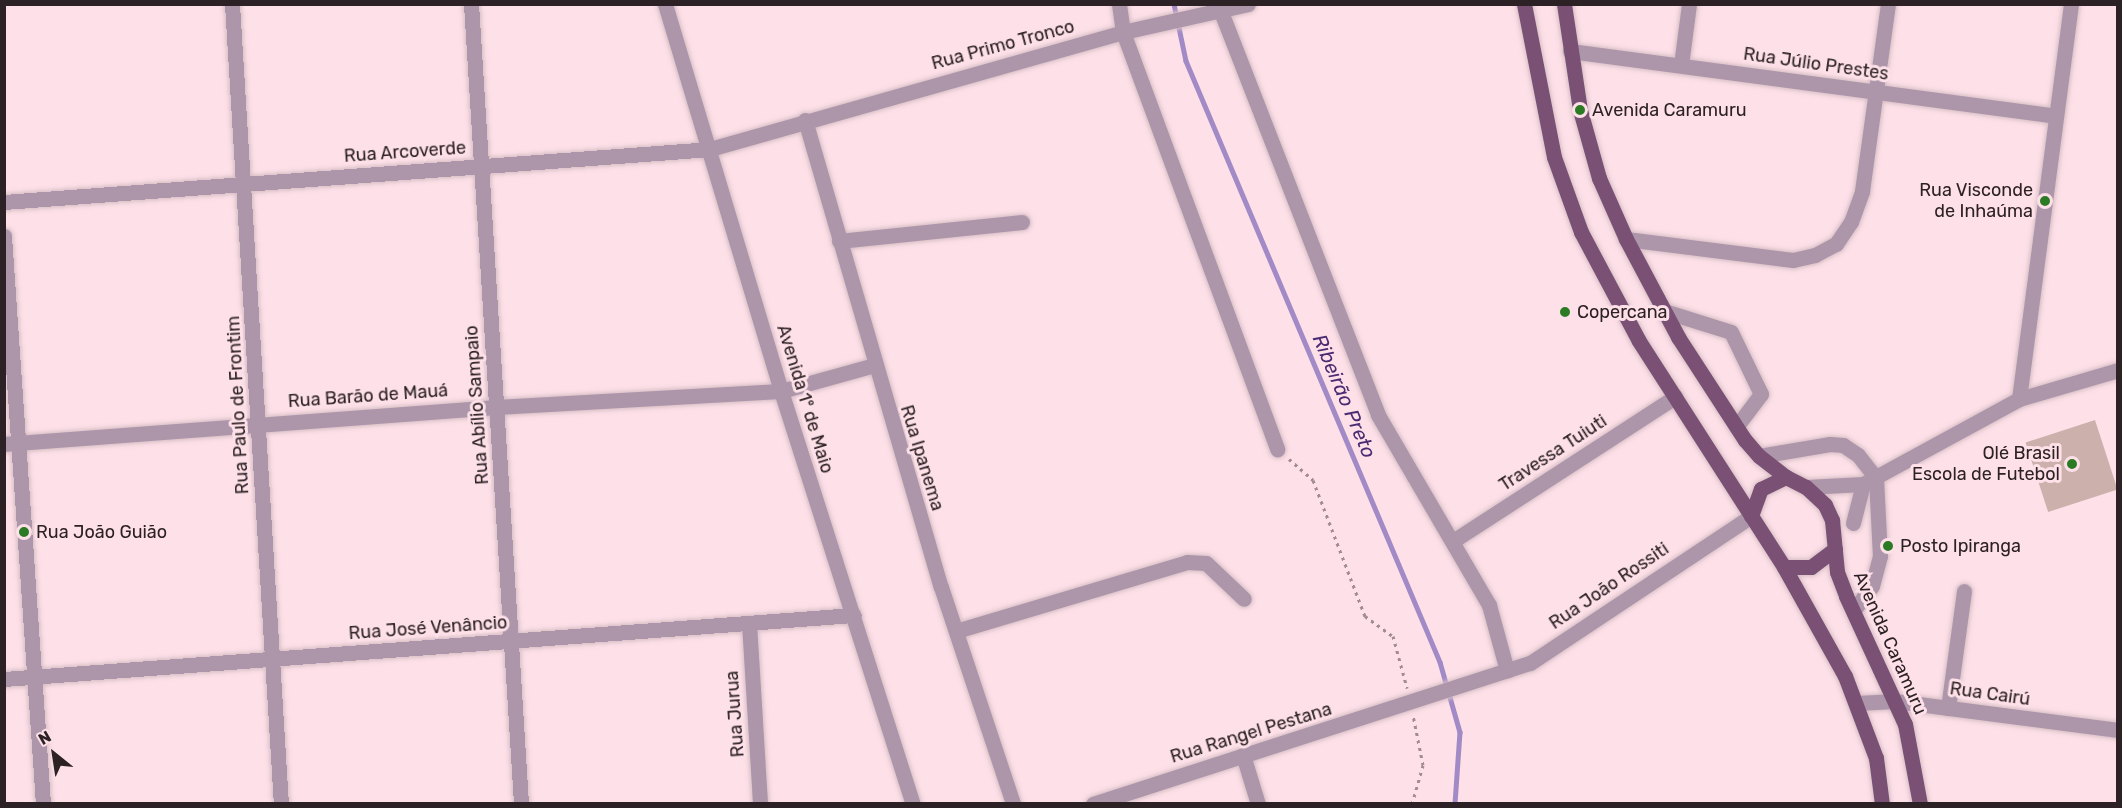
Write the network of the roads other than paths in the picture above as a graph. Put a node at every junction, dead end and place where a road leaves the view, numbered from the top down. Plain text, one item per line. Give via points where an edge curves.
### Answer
1 (232, 4) edge
2 (471, 4) edge
3 (665, 4) edge
4 (1119, 4) edge
5 (1248, 4) edge
6 (1524, 4) edge
7 (1564, 4) edge
8 (1689, 4) edge
9 (1888, 4) edge
10 (2071, 4) edge
11 (1218, 7) edge
12 (1123, 32) junction
13 (1570, 51) junction
14 (1681, 65) junction
15 (1875, 93) junction
16 (2056, 116) junction
17 (806, 120) junction
18 (710, 149) junction
19 (481, 166) junction
20 (245, 184) junction
21 (4, 202) edge
22 (1022, 222) dead end
23 (4, 236) edge
24 (1626, 239) junction
25 (840, 241) junction
26 (1664, 311) junction
27 (874, 365) junction
28 (2118, 370) edge
29 (781, 392) junction
30 (1675, 397) junction
31 (2019, 399) junction
32 (496, 406) junction
33 (259, 424) junction
34 (1736, 427) junction
35 (11, 444) edge
36 (1277, 449) road end
37 (1759, 456) junction
38 (1786, 477) junction
39 (1870, 481) junction
40 (1806, 487) junction
41 (1751, 516) junction
42 (1853, 523) dead end
43 (1453, 541) junction
44 (1835, 549) junction
45 (1784, 567) junction
46 (1964, 591) dead end
47 (1244, 599) dead end
48 (1852, 610) junction
49 (854, 615) junction
50 (749, 623) junction
51 (956, 631) junction
52 (512, 641) junction
53 (273, 659) junction
54 (1507, 671) junction
55 (34, 677) junction
56 (4, 680) edge
57 (1485, 680) joint
58 (1895, 701) junction
59 (1857, 704) junction
60 (1948, 708) junction
61 (2118, 730) edge
62 (1243, 755) junction
63 (43, 804) edge
64 (281, 804) edge
65 (521, 804) edge
66 (760, 804) edge
67 (913, 804) edge
68 (1013, 804) edge
69 (1093, 804) edge
70 (1258, 804) edge
71 (1882, 804) edge
72 (1920, 804) edge

1 - 20 street, Rua Paulo de Frontim
2 - 19 street, Rua Abílio Sampaio
3 - 18 street, Avenida 1º de Maio
4 - 12 street
5 - 11 street, Rua Primo Tronco
6 - 30 main road via 1554,157 1569,203 1610,290
7 - 13 main road, Avenida Caramuru
8 - 14 street
9 - 15 street
10 - 16 street
11 - 12 street, Rua Primo Tronco
11 - 43 street via 1378,415
12 - 17 street, Rua Primo Tronco
12 - 36 street
13 - 14 street, Rua Júlio Prestes
13 - 24 main road, Avenida Caramuru via 1580,110 1599,178
14 - 15 street, Rua Júlio Prestes
15 - 16 street, Rua Júlio Prestes
15 - 24 street via 1858,207 1836,244 1793,260
16 - 31 street
17 - 18 street, Rua Arcoverde
17 - 25 street, Rua Ipanema
18 - 19 street, Rua Arcoverde
18 - 29 street, Avenida 1º de Maio
19 - 20 street, Rua Arcoverde
19 - 32 street, Rua Abílio Sampaio
20 - 21 street, Rua Arcoverde
20 - 33 street, Rua Paulo de Frontim
22 - 25 street
23 - 35 street
24 - 26 main road, Avenida Caramuru
25 - 27 street, Rua Ipanema
26 - 34 main road, Avenida Caramuru
26 - 34 street via 1731,332 1761,394
27 - 29 street, Rua Barão de Mauá
27 - 51 street, Rua Ipanema
28 - 31 street
29 - 32 street, Rua Barão de Mauá
29 - 49 street, Avenida 1º de Maio
30 - 41 main road
30 - 43 street, Travessa Tuiuti
31 - 39 street
32 - 33 street, Rua Barão de Mauá
32 - 52 street, Rua Abílio Sampaio
33 - 35 street, Rua Barão de Mauá
33 - 53 street, Rua Paulo de Frontim
34 - 37 main road, Avenida Caramuru
35 - 55 street
37 - 38 main road, Avenida Caramuru
37 - 39 street via 1844,445 1858,455
38 - 40 main road, Avenida Caramuru
38 - 41 main road via 1761,489
39 - 40 street via 1847,488
39 - 42 street
39 - 48 street via 1880,556 1872,586
40 - 44 main road, Avenida Caramuru via 1825,505 1832,520
41 - 45 main road
41 - 54 street, Rua João Rossiti via 1530,663
43 - 54 street via 1490,605
44 - 45 main road via 1811,567
44 - 48 main road, Avenida Caramuru via 1837,572
45 - 59 main road via 1818,624
46 - 60 street
47 - 51 street via 1206,563 1187,562
48 - 58 main road, Avenida Caramuru
49 - 50 street, Rua José Venâncio
49 - 67 street, Avenida 1º de Maio
50 - 52 street, Rua José Venâncio
50 - 66 street, Rua Jurua
51 - 68 street, Rua Ipanema
52 - 53 street, Rua José Venâncio
52 - 65 street, Rua Abílio Sampaio
53 - 55 street, Rua José Venâncio
53 - 64 street, Rua Paulo de Frontim
54 - 57 street, Rua João Rossiti
55 - 56 street, Rua José Venâncio
55 - 63 street
57 - 62 street, Rua Rangel Pestana
58 - 59 street, Rua Cairú
58 - 60 street, Rua Cairú
58 - 72 main road, Avenida Caramuru via 1912,748
59 - 71 main road via 1876,758
60 - 61 street, Rua Cairú
62 - 69 street, Rua Rangel Pestana
62 - 70 street

